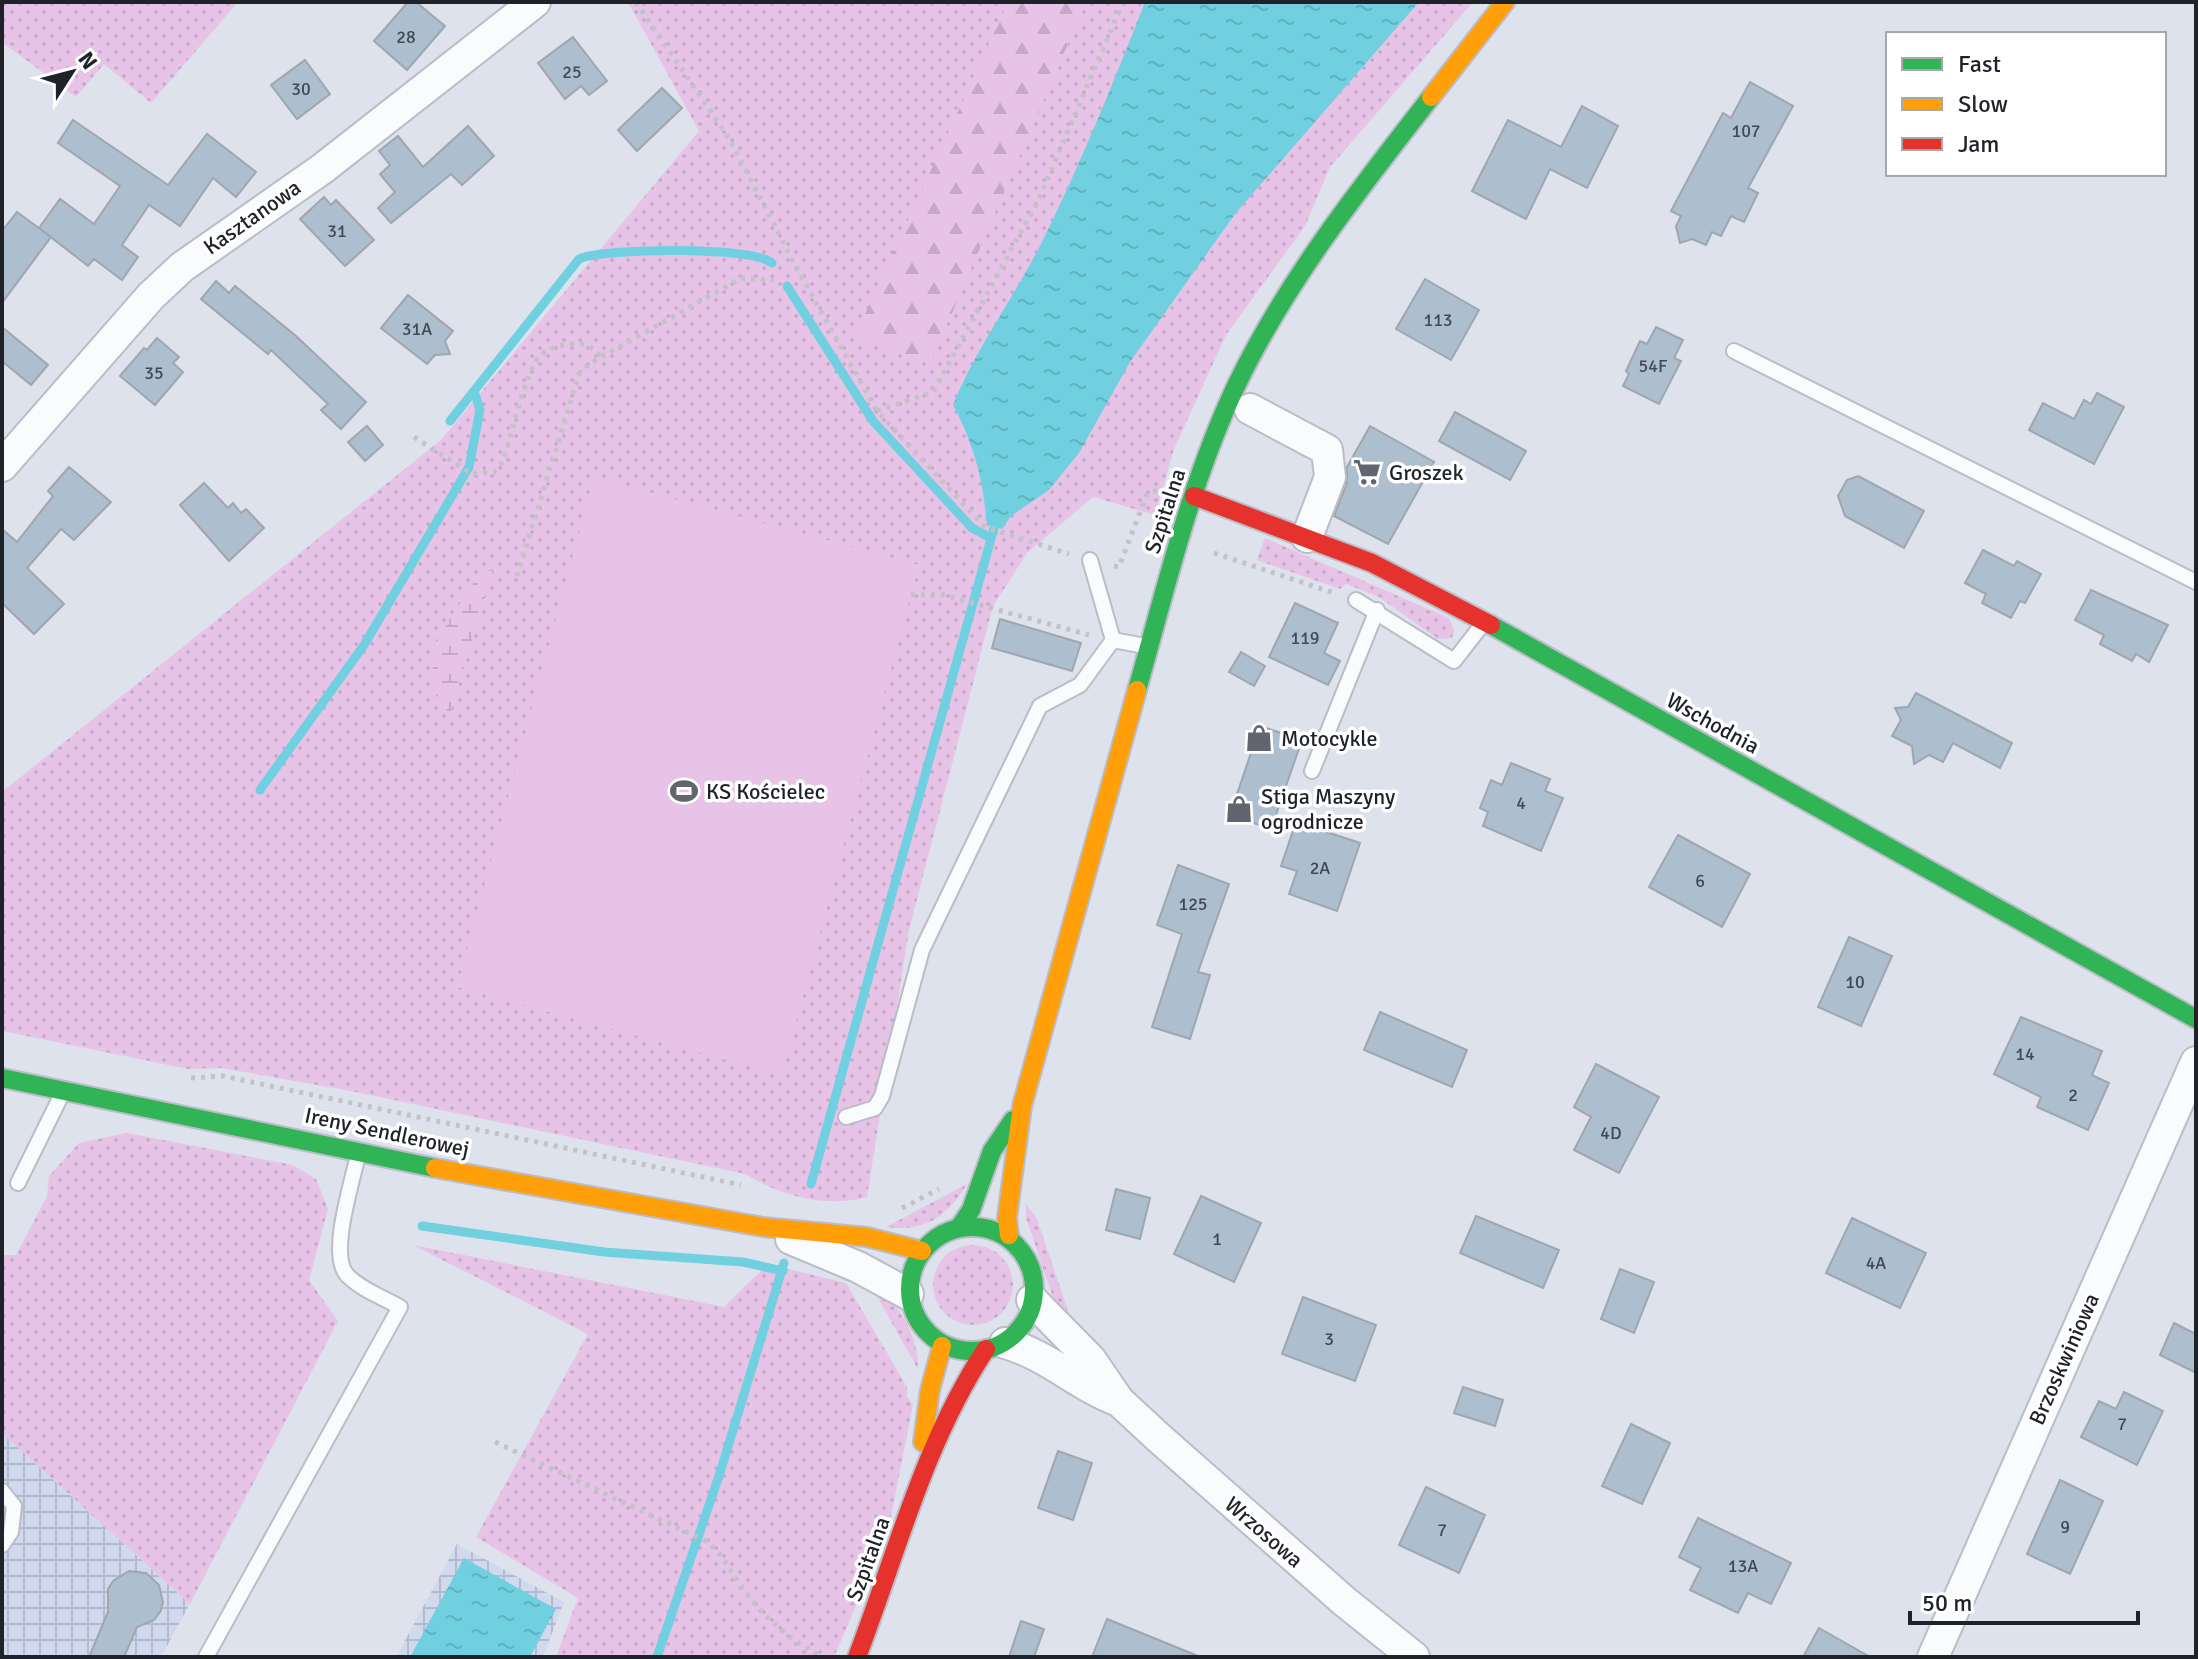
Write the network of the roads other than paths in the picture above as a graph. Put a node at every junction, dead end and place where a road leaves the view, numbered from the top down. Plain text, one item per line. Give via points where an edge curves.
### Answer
1 (535, 2) edge
2 (1505, 2) edge
3 (1734, 351) dead end
4 (1250, 409) dead end
5 (2, 466) edge
6 (1194, 496) junction
7 (1307, 537) junction
8 (1090, 560) road end
9 (2196, 582) edge
10 (1356, 600) dead end
11 (1377, 610) junction
12 (1485, 622) junction
13 (1113, 640) junction
14 (1149, 647) junction
15 (1312, 771) dead end
16 (2196, 1019) edge
17 (2196, 1062) edge
18 (2, 1078) edge
19 (64, 1090) junction
20 (1022, 1106) junction
21 (846, 1117) dead end
22 (359, 1150) junction
23 (18, 1183) dead end
24 (960, 1226) junction
25 (763, 1227) junction
26 (1009, 1235) junction
27 (922, 1251) junction
28 (908, 1294) junction
29 (1032, 1300) junction
30 (942, 1346) junction
31 (996, 1346) junction
32 (1119, 1401) junction
33 (920, 1475) junction
34 (2, 1491) edge
35 (2, 1545) edge
36 (1398, 1652) edge
37 (206, 1657) edge
38 (857, 1657) edge
39 (1933, 1657) edge

1 - 5 street, Kasztanowa via 322,169 182,267
2 - 6 main road, Szpitalna via 1301,274 1238,382
3 - 9 lane
4 - 7 street via 1327,450 1330,477
6 - 7 main road, Wschodnia
6 - 14 main road, Szpitalna
7 - 12 main road, Wschodnia via 1372,563
8 - 13 lane
10 - 11 lane
11 - 12 lane via 1454,661
11 - 15 lane
12 - 16 main road, Wschodnia
13 - 14 lane
13 - 21 lane via 1080,685 1040,706 922,950 882,1096 875,1108
14 - 20 main road, Szpitalna
17 - 39 street, Brzoskwiniowa
18 - 19 main road, Ireny Sendlerowej
19 - 22 main road, Ireny Sendlerowej
19 - 23 lane
20 - 24 main road, Szpitalna via 992,1151
20 - 26 main road, Szpitalna
22 - 25 main road, Ireny Sendlerowej via 529,1187
22 - 37 lane via 340,1263 350,1278 400,1307
24 - 26 main road
24 - 27 main road via 934,1238
25 - 27 main road, Ireny Sendlerowej via 867,1237
25 - 28 street
26 - 29 main road via 1030,1264
27 - 28 main road via 909,1272
28 - 30 main road via 919,1324
29 - 31 main road via 1026,1322
29 - 32 street, Wrzosowa via 1091,1360
30 - 31 main road via 968,1351
30 - 33 main road, Szpitalna via 925,1415
31 - 32 street, Wrzosowa via 1040,1355 1091,1391
31 - 33 main road, Szpitalna via 965,1381
32 - 36 street, Wrzosowa
33 - 38 main road, Szpitalna
34 - 35 lane via 14,1506 11,1532

